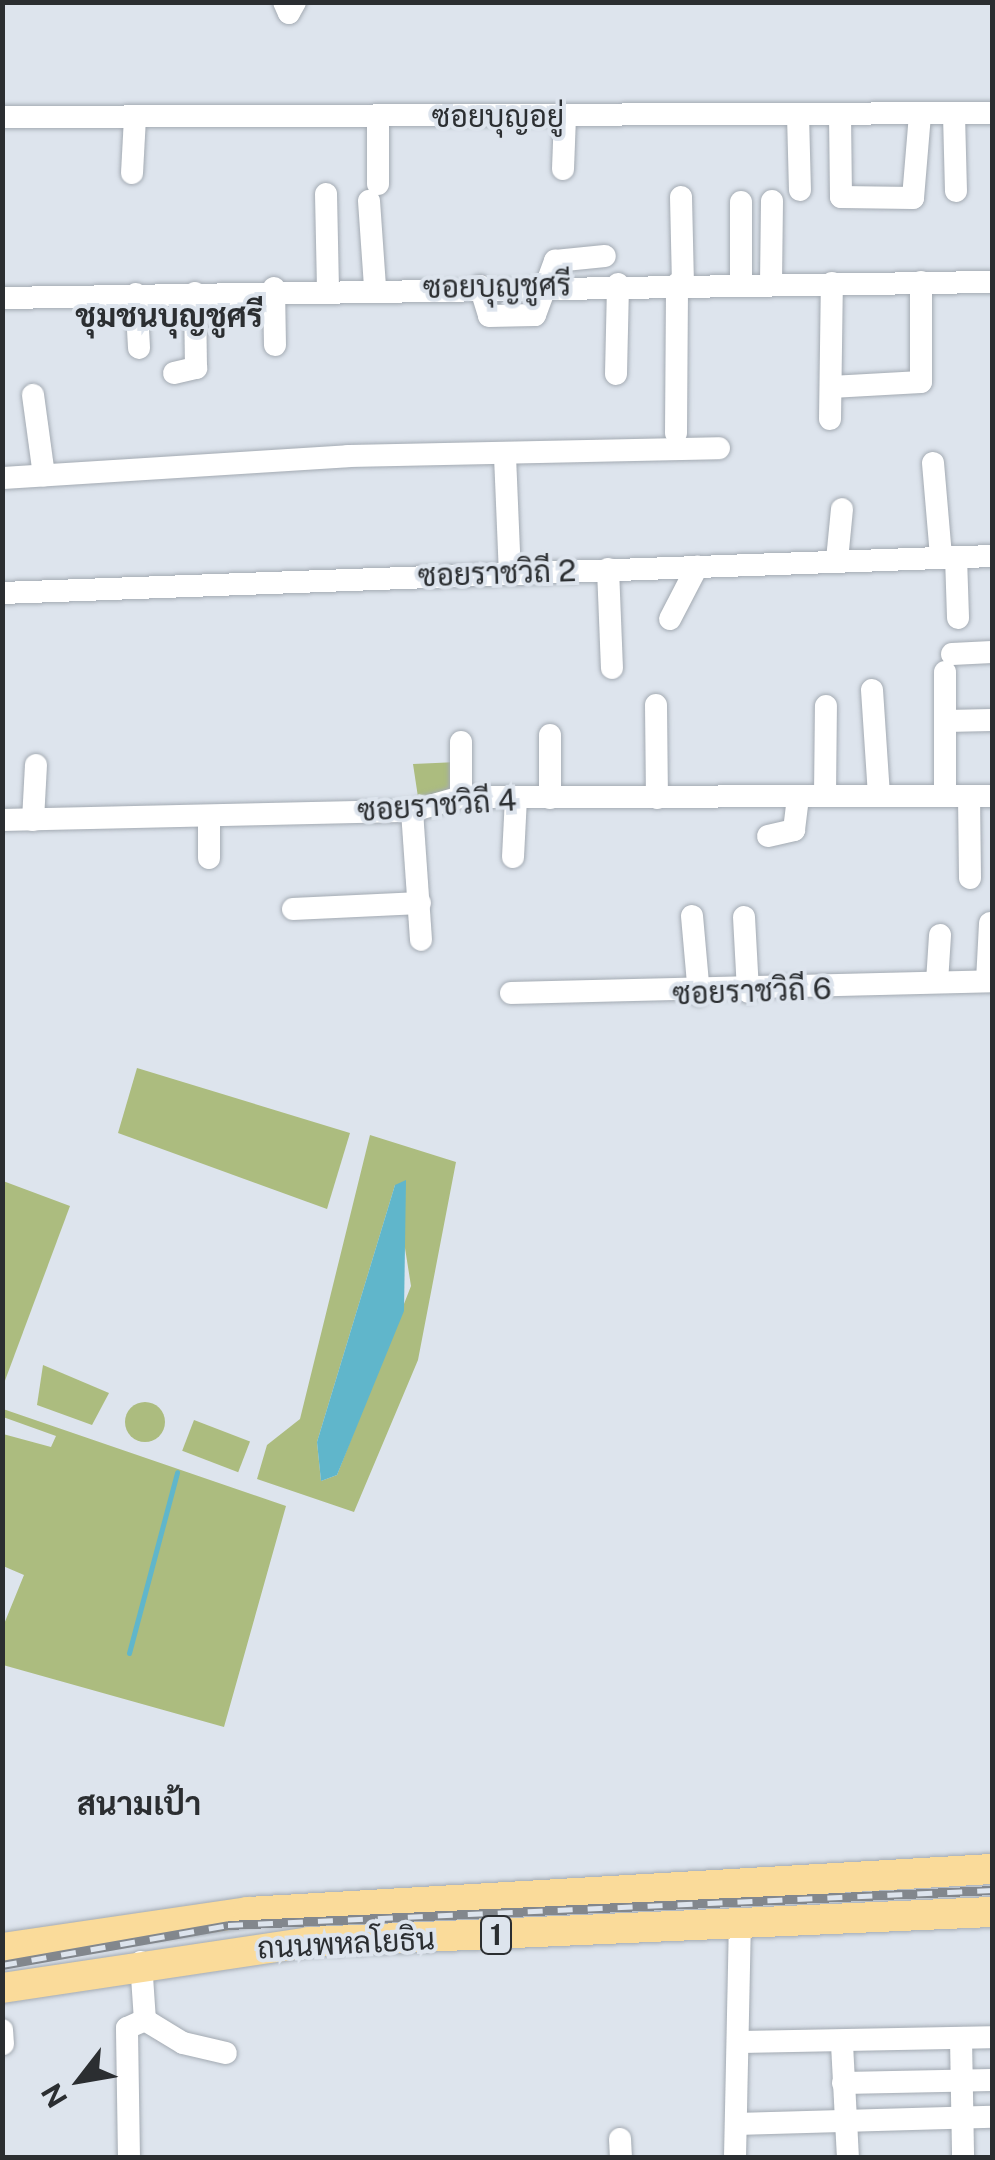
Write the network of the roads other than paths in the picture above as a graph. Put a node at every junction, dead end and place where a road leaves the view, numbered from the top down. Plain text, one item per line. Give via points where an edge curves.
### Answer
1 (284, 2) edge
2 (295, 2) edge
3 (992, 113) edge
4 (798, 115) junction
5 (840, 115) junction
6 (920, 115) junction
7 (954, 115) junction
8 (378, 116) junction
9 (566, 116) junction
10 (2, 117) edge
11 (134, 117) junction
12 (562, 169) dead end
13 (132, 173) dead end
14 (800, 190) dead end
15 (956, 192) dead end
16 (326, 194) dead end
17 (681, 198) dead end
18 (772, 201) dead end
19 (741, 202) dead end
20 (605, 256) dead end
21 (921, 282) junction
22 (992, 282) edge
23 (832, 283) junction
24 (618, 284) junction
25 (680, 284) junction
26 (741, 284) junction
27 (772, 284) junction
28 (548, 285) junction
29 (374, 287) junction
30 (274, 288) junction
31 (328, 288) junction
32 (194, 293) junction
33 (136, 294) junction
34 (2, 298) edge
35 (275, 346) dead end
36 (140, 348) dead end
37 (174, 373) dead end
38 (616, 374) dead end
39 (831, 387) junction
40 (33, 395) dead end
41 (830, 419) dead end
42 (676, 433) dead end
43 (719, 448) dead end
44 (506, 456) junction
45 (933, 463) dead end
46 (44, 475) junction
47 (2, 478) edge
48 (842, 509) dead end
49 (992, 556) edge
50 (949, 557) junction
51 (838, 560) junction
52 (696, 566) junction
53 (608, 569) junction
54 (510, 572) junction
55 (2, 592) edge
56 (670, 618) dead end
57 (958, 618) dead end
58 (992, 652) edge
59 (612, 668) dead end
60 (872, 690) dead end
61 (656, 705) dead end
62 (826, 706) dead end
63 (946, 720) junction
64 (992, 720) edge
65 (550, 735) dead end
66 (461, 742) dead end
67 (36, 765) dead end
68 (825, 796) junction
69 (879, 796) junction
70 (945, 796) junction
71 (981, 796) edge
72 (461, 797) junction
73 (798, 797) junction
74 (516, 798) junction
75 (550, 798) junction
76 (657, 798) junction
77 (412, 811) junction
78 (209, 816) junction
79 (2, 820) edge
80 (34, 820) junction
81 (768, 836) dead end
82 (513, 857) dead end
83 (209, 858) dead end
84 (970, 878) dead end
85 (420, 903) junction
86 (293, 909) dead end
87 (692, 916) dead end
88 (744, 917) dead end
89 (990, 923) dead end
90 (940, 935) dead end
91 (421, 940) dead end
92 (990, 981) edge
93 (938, 982) junction
94 (748, 992) junction
95 (511, 993) dead end
96 (699, 995) junction
97 (992, 1869) edge
98 (546, 1895) junction
99 (992, 1912) edge
100 (740, 1924) junction
101 (547, 1933) junction
102 (2, 1948) edge
103 (141, 1962) junction
104 (2, 1988) edge
105 (145, 2020) junction
106 (2, 2030) edge
107 (992, 2037) edge
108 (960, 2038) junction
109 (740, 2042) junction
110 (3, 2044) edge
111 (842, 2044) junction
112 (226, 2052) dead end
113 (961, 2080) junction
114 (992, 2080) edge
115 (843, 2084) junction
116 (962, 2117) junction
117 (992, 2118) edge
118 (845, 2122) junction
119 (736, 2124) junction
120 (129, 2158) edge
121 (735, 2158) edge
122 (848, 2158) edge
123 (962, 2158) edge

1 - 2 street via 289,13
3 - 7 street, ซอยบุญอยู่
4 - 5 street, ซอยบุญอยู่
4 - 9 street, ซอยบุญอยู่
4 - 14 street
5 - 6 street, ซอยบุญอยู่
5 - 6 street via 841,197 913,198
6 - 7 street, ซอยบุญอยู่
7 - 15 street
8 - 9 street, ซอยบุญอยู่
8 - 11 street, ซอยบุญอยู่
8 - 29 street
9 - 12 street
10 - 11 street, ซอยบุญอยู่
11 - 13 street
16 - 31 street
17 - 25 street
18 - 27 street
19 - 26 street
20 - 28 street via 560,259
21 - 22 street, ซอยบุญชูศรี
21 - 23 street, ซอยบุญชูศรี
21 - 39 street via 921,382
23 - 27 street, ซอยบุญชูศรี
23 - 39 street
24 - 25 street, ซอยบุญชูศรี
24 - 28 street, ซอยบุญชูศรี
24 - 38 street
25 - 26 street, ซอยบุญชูศรี
25 - 42 street
26 - 27 street, ซอยบุญชูศรี
28 - 29 street, ซอยบุญชูศรี
29 - 31 street, ซอยบุญชูศรี
30 - 31 street, ซอยบุญชูศรี
30 - 32 street, ซอยบุญชูศรี
30 - 35 street
32 - 33 street, ซอยบุญชูศรี
32 - 37 street via 196,368
33 - 34 street, ซอยบุญชูศรี
33 - 36 street
39 - 41 street
40 - 46 street
43 - 44 street
44 - 46 street
44 - 54 street
45 - 50 street
46 - 47 street
48 - 51 street
49 - 50 street, ซอยราชวิถี 2
50 - 51 street, ซอยราชวิถี 2
50 - 57 street
51 - 52 street, ซอยราชวิถี 2
52 - 53 street, ซอยราชวิถี 2
52 - 56 street
53 - 54 street, ซอยราชวิถี 2
53 - 59 street
54 - 55 street, ซอยราชวิถี 2
58 - 63 street via 948,663
60 - 69 street
61 - 76 street
62 - 68 street
63 - 64 street
63 - 70 street
65 - 75 street
66 - 72 street
67 - 80 street
68 - 69 street, ซอยราชวิถี 4
68 - 73 street, ซอยราชวิถี 4
69 - 70 street, ซอยราชวิถี 4
70 - 71 street, ซอยราชวิถี 4
71 - 84 street
72 - 74 street, ซอยราชวิถี 4
72 - 77 street, ซอยราชวิถี 4
73 - 76 street, ซอยราชวิถี 4
73 - 81 street via 794,830
74 - 75 street, ซอยราชวิถี 4
74 - 82 street
75 - 76 street, ซอยราชวิถี 4
77 - 78 street, ซอยราชวิถี 4
77 - 85 street
78 - 80 street, ซอยราชวิถี 4
78 - 83 street
79 - 80 street, ซอยราชวิถี 4
85 - 86 street
85 - 91 street
87 - 96 street
88 - 94 street
89 - 92 street
90 - 93 street
92 - 93 street, ซอยราชวิถี 6
93 - 94 street, ซอยราชวิถี 6
94 - 96 street, ซอยราชวิถี 6
95 - 96 street, ซอยราชวิถี 6
97 - 98 main road, ถนนพหลโยธิน / 1
98 - 101 main road
98 - 102 main road, ถนนพหลโยธิน / 1 via 202,1916
99 - 100 main road, ถนนพหลโยธิน / 1
100 - 101 main road, ถนนพหลโยธิน / 1
100 - 109 street
101 - 103 main road, ถนนพหลโยธิน / 1 via 309,1942
103 - 104 main road, ถนนพหลโยธิน / 1
103 - 105 street
105 - 112 street via 183,2043
105 - 120 street via 127,2028
106 - 110 street
107 - 108 street
108 - 111 street
108 - 113 street
109 - 111 street
109 - 119 street
111 - 115 street
113 - 114 street
113 - 115 street
113 - 116 street
115 - 118 street
116 - 117 street
116 - 118 street
116 - 123 street
118 - 119 street
118 - 122 street
119 - 121 street

